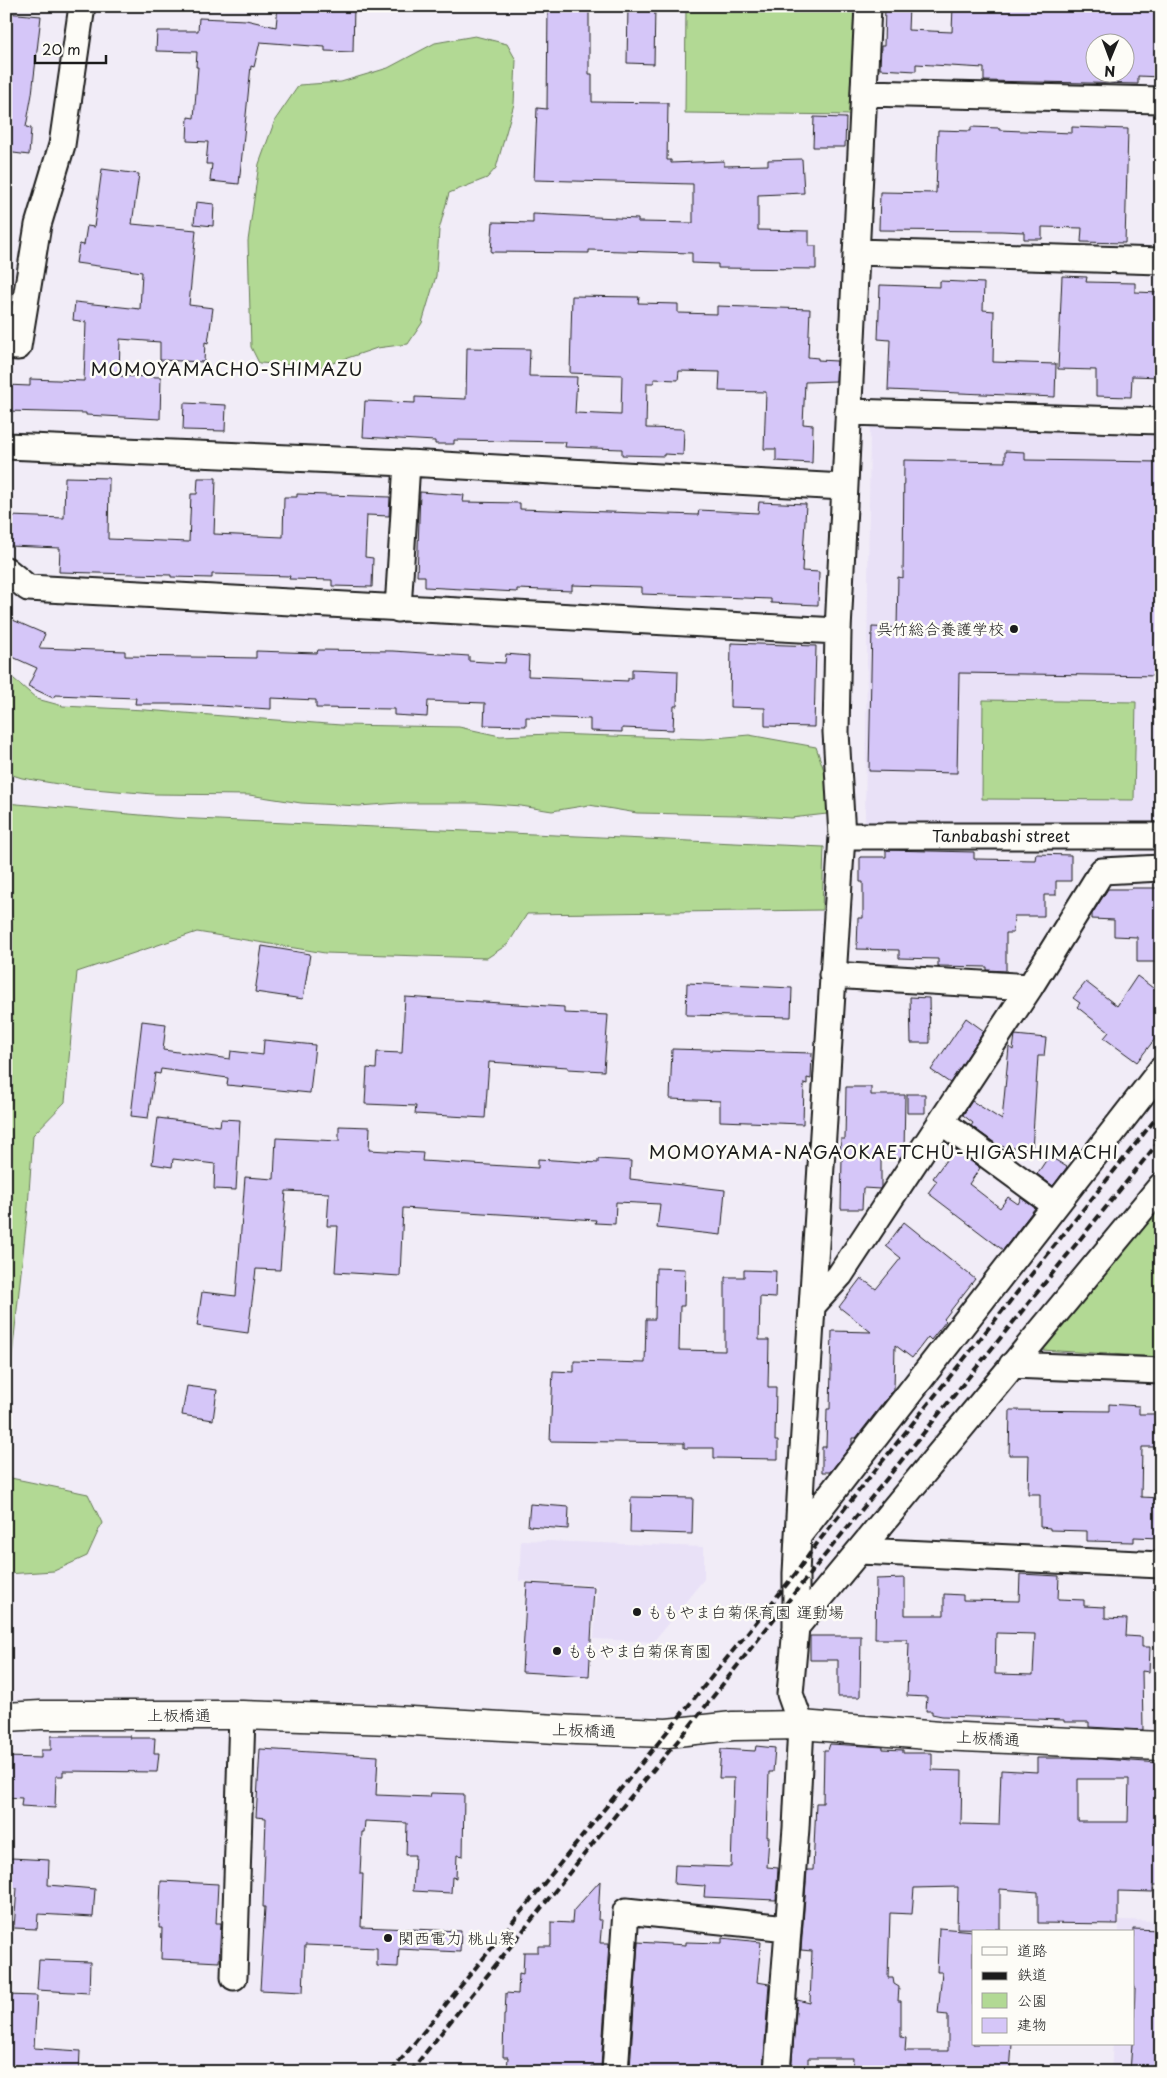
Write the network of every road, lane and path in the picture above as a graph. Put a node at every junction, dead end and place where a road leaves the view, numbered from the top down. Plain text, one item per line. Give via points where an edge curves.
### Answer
1 (82, 6) edge
2 (868, 6) edge
3 (864, 93) junction
4 (1161, 100) edge
5 (856, 252) junction
6 (1161, 261) edge
7 (6, 346) edge
8 (848, 412) junction
9 (1161, 421) edge
10 (6, 446) edge
11 (407, 463) junction
12 (844, 487) junction
13 (6, 570) edge
14 (398, 609) junction
15 (838, 631) junction
16 (842, 836) junction
17 (1161, 836) edge
18 (1161, 868) edge
19 (832, 975) junction
20 (1030, 987) junction
21 (1161, 1070) edge
22 (942, 1122) junction
23 (1161, 1186) edge
24 (1056, 1205) junction
25 (813, 1305) junction
26 (1012, 1365) junction
27 (1161, 1371) edge
28 (799, 1535) junction
29 (860, 1551) junction
30 (1161, 1565) edge
31 (796, 1628) junction
32 (242, 1715) junction
33 (6, 1717) edge
34 (801, 1725) junction
35 (1161, 1746) edge
36 (788, 1928) junction
37 (234, 1977) dead end
38 (615, 2072) edge
39 (777, 2072) edge

1 - 7 street via 62,145 38,225 18,347
2 - 3 street
3 - 4 street
3 - 5 street
5 - 6 street
5 - 8 street
8 - 9 street
8 - 12 street
10 - 11 street
11 - 12 street
11 - 14 street
12 - 15 street
13 - 14 street via 28,588
14 - 15 street
15 - 16 street via 836,732
16 - 17 street, Tanbabashi street
16 - 19 street
18 - 20 street via 1102,871
19 - 20 street
19 - 25 street
20 - 22 street
21 - 24 street
22 - 24 street
22 - 25 street via 840,1275
23 - 26 street
24 - 28 street
25 - 28 street
26 - 27 street
26 - 29 street
28 - 31 street
29 - 30 street
29 - 31 street
31 - 34 street via 790,1694
32 - 33 street, 上板橋通
32 - 34 street, 上板橋通 via 667,1733 733,1726
32 - 37 street
34 - 35 street, 上板橋通 via 940,1736
34 - 36 street
36 - 38 street via 626,1910
36 - 39 street

